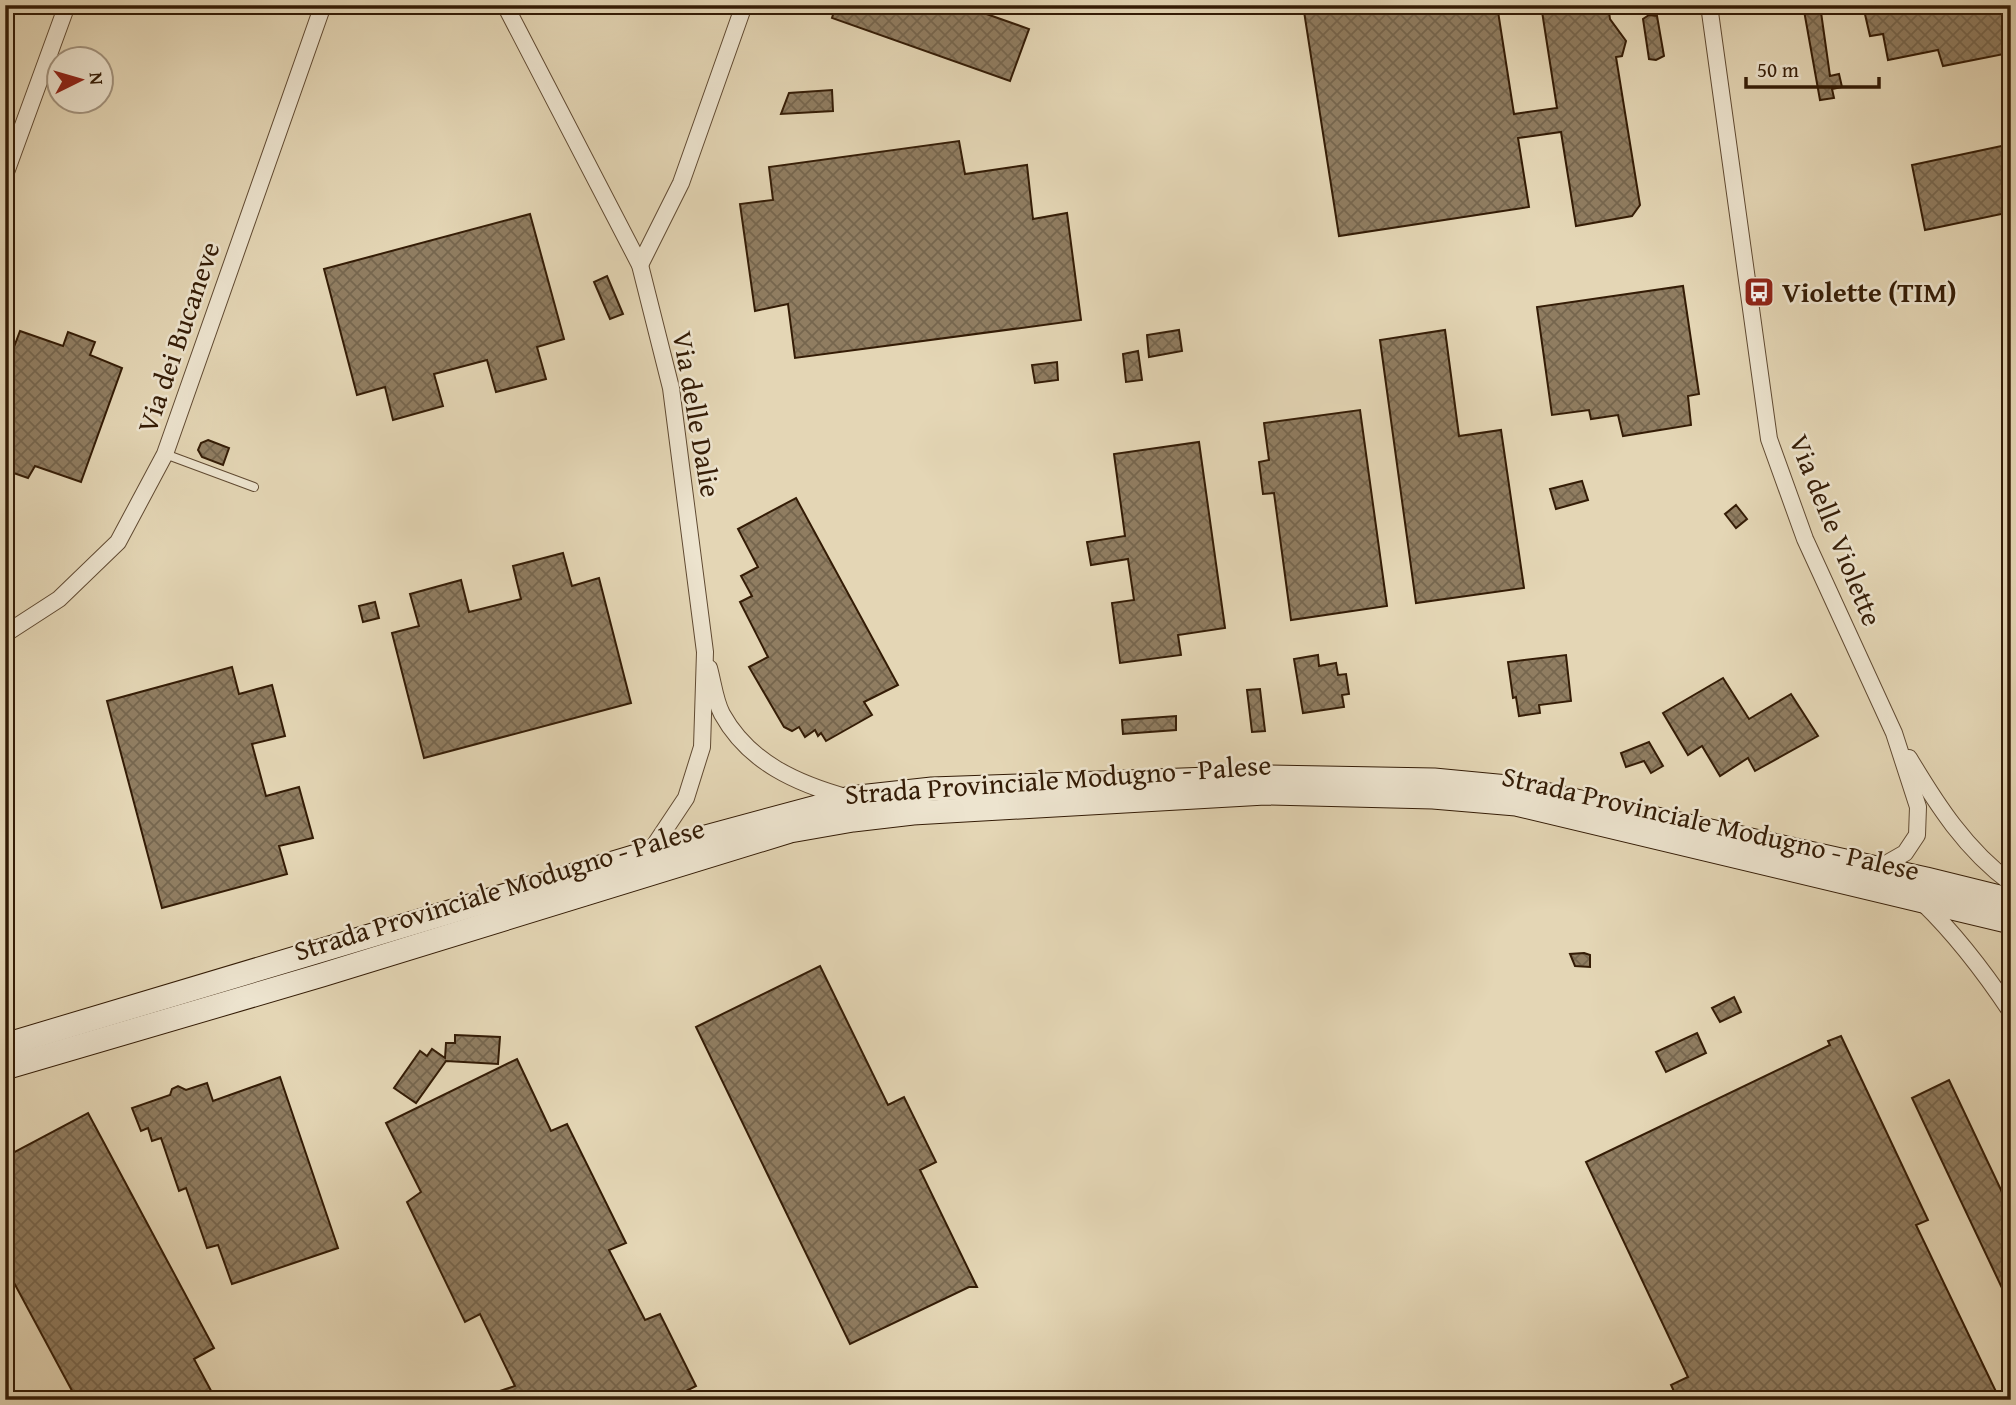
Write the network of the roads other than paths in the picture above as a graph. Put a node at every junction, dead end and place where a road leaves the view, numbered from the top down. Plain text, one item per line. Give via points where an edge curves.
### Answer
1 (67, 5) edge
2 (323, 5) edge
3 (505, 5) edge
4 (744, 5) edge
5 (1709, 5) edge
6 (5, 175) edge
7 (640, 265) junction
8 (165, 454) junction
9 (254, 487) dead end
10 (5, 634) edge
11 (705, 652) junction
12 (1894, 733) junction
13 (850, 798) junction
14 (650, 852) junction
15 (1877, 869) junction
16 (2011, 883) edge
17 (2011, 900) edge
18 (1923, 903) junction
19 (2011, 922) edge
20 (2011, 1013) edge
21 (5, 1045) edge
22 (5, 1068) edge

1 - 6 street
2 - 8 street, Via dei Bucaneve
3 - 7 street, Via delle Dalie
4 - 7 street via 681,183
5 - 12 street, Via delle Violette via 1769,439 1805,539
7 - 11 street, Via delle Dalie via 671,388
8 - 9 lane
8 - 10 street, Via dei Bucaneve via 118,542 59,599
11 - 13 street via 722,713 752,753 789,777
11 - 14 street, Via delle Dalie via 702,747 686,798
12 - 15 street via 1918,807 1917,835 1905,853
12 - 16 street via 1966,843
13 - 14 main road, Strada Provinciale Modugno - Palese
13 - 15 main road, Strada Provinciale Modugno - Palese via 932,789 1265,777 1434,780 1518,788
14 - 21 main road, Strada Provinciale Modugno - Palese
15 - 17 main road, Strada Provinciale Modugno - Palese
18 - 19 main road, Strada Provinciale Modugno - Palese
18 - 20 street via 1948,928
18 - 22 main road, Strada Provinciale Modugno - Palese via 1516,804 1265,793 913,813 790,831

